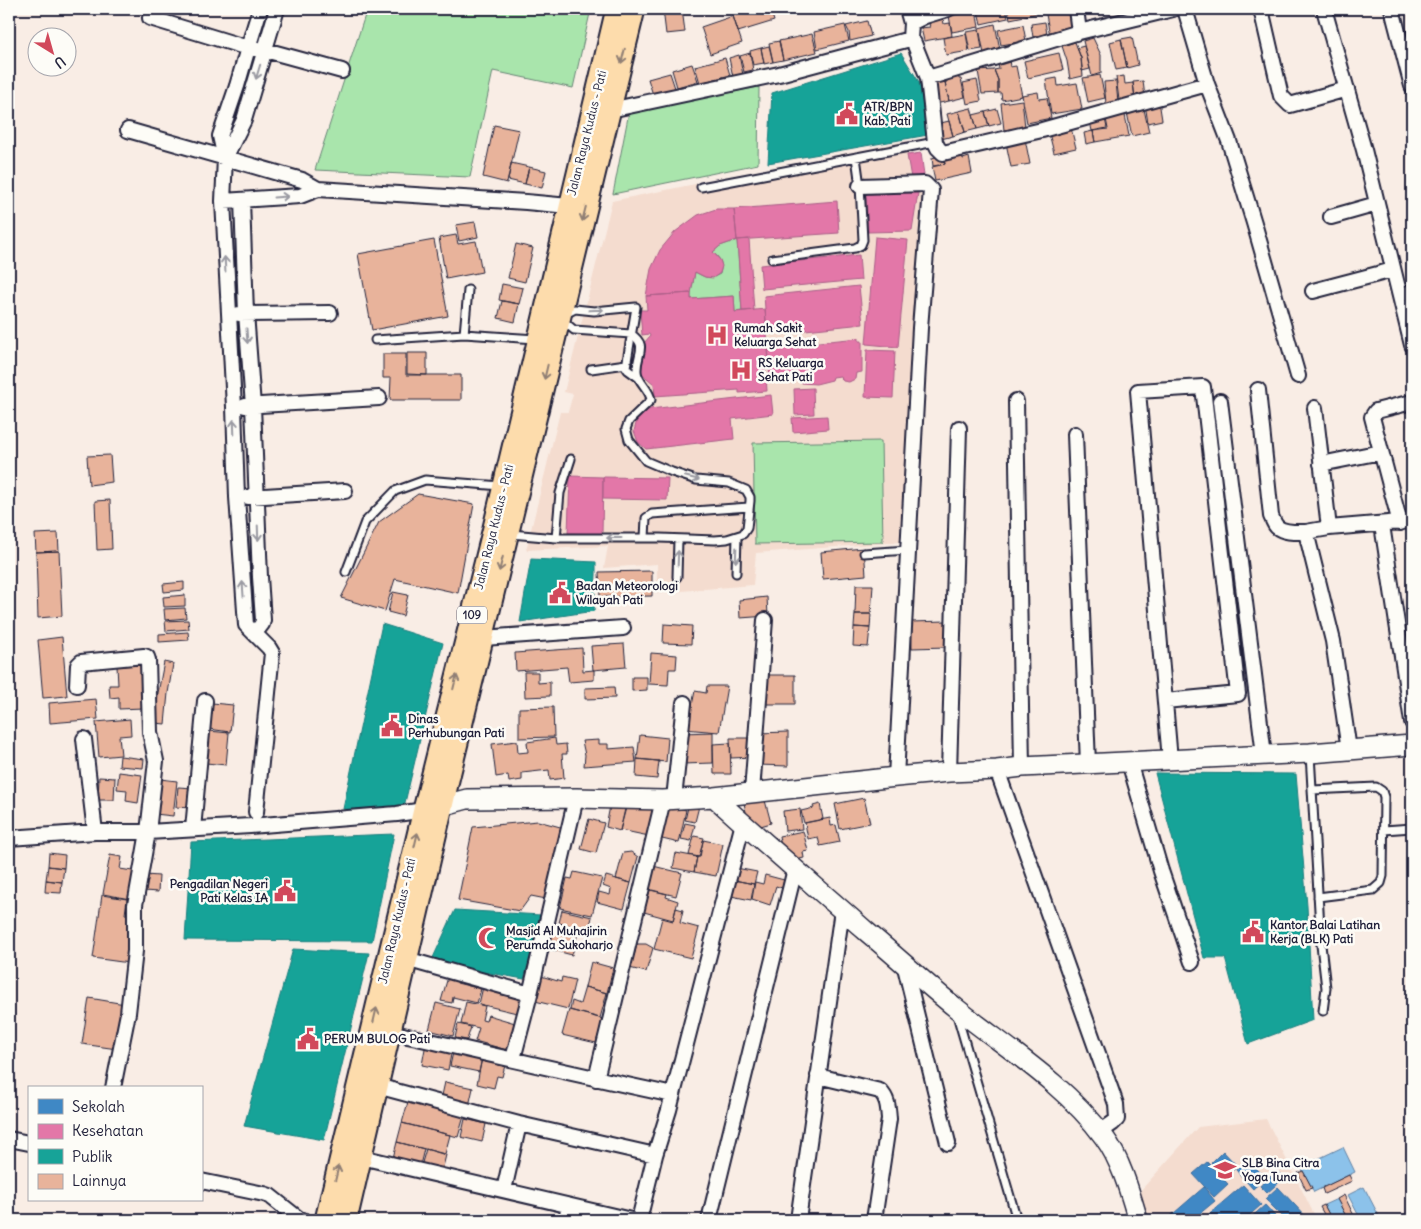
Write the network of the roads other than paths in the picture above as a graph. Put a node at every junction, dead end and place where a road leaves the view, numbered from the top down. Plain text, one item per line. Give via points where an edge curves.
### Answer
1 (260, 9) edge
2 (277, 9) edge
3 (617, 9) edge
4 (634, 9) edge
5 (907, 9) edge
6 (948, 9) edge
7 (1076, 9) edge
8 (1173, 9) edge
9 (1185, 9) edge
10 (1261, 9) edge
11 (1324, 9) edge
12 (1392, 9) edge
13 (150, 18) dead end
14 (911, 23) junction
15 (1079, 32) junction
16 (910, 39) junction
17 (248, 48) junction
18 (265, 50) junction
19 (342, 71) dead end
20 (928, 78) junction
21 (1207, 84) junction
22 (1412, 86) edge
23 (1347, 89) junction
24 (610, 110) junction
25 (128, 130) dead end
26 (935, 142) junction
27 (856, 157) junction
28 (225, 158) junction
29 (860, 186) junction
30 (701, 187) dead end
31 (318, 189) junction
32 (242, 200) junction
33 (223, 201) junction
34 (1377, 204) junction
35 (569, 206) junction
36 (1330, 217) dead end
37 (772, 259) dead end
38 (1393, 270) junction
39 (468, 290) dead end
40 (1313, 291) dead end
41 (1406, 294) edge
42 (246, 313) junction
43 (330, 313) dead end
44 (228, 316) junction
45 (552, 317) junction
46 (464, 334) junction
47 (631, 334) junction
48 (539, 339) junction
49 (375, 340) dead end
50 (1412, 345) edge
51 (626, 364) junction
52 (591, 369) dead end
53 (1298, 376) dead end
54 (639, 378) junction
55 (1258, 390) dead end
56 (379, 398) dead end
57 (1220, 401) dead end
58 (1016, 402) dead end
59 (1412, 402) edge
60 (253, 406) junction
61 (234, 407) junction
62 (1315, 408) dead end
63 (959, 428) dead end
64 (1074, 434) dead end
65 (1381, 452) junction
66 (571, 459) dead end
67 (1321, 464) junction
68 (504, 486) junction
69 (345, 491) dead end
70 (237, 497) junction
71 (256, 497) junction
72 (749, 507) junction
73 (1406, 522) edge
74 (1382, 525) junction
75 (1329, 528) junction
76 (1306, 532) junction
77 (501, 533) junction
78 (737, 536) junction
79 (556, 538) junction
80 (645, 538) junction
81 (678, 539) junction
82 (908, 550) junction
83 (864, 553) dead end
84 (346, 572) dead end
85 (736, 573) dead end
86 (677, 577) dead end
87 (765, 620) dead end
88 (623, 628) dead end
89 (255, 633) junction
90 (483, 638) junction
91 (78, 685) dead end
92 (205, 701) dead end
93 (1165, 702) junction
94 (684, 703) dead end
95 (1412, 722) edge
96 (84, 739) dead end
97 (1412, 745) edge
98 (1349, 750) junction
99 (1310, 753) junction
100 (1264, 756) junction
101 (1170, 760) junction
102 (1129, 762) junction
103 (1088, 764) junction
104 (1022, 767) junction
105 (997, 770) junction
106 (949, 772) junction
107 (896, 777) junction
108 (1312, 790) junction
109 (752, 792) junction
110 (714, 796) junction
111 (576, 798) junction
112 (668, 800) junction
113 (433, 808) junction
114 (256, 812) dead end
115 (742, 823) junction
116 (1412, 828) edge
117 (193, 829) junction
118 (1384, 830) junction
119 (95, 832) junction
120 (148, 832) junction
121 (9, 838) edge
122 (795, 869) junction
123 (1318, 897) junction
124 (842, 910) junction
125 (406, 959) junction
126 (1192, 962) dead end
127 (904, 963) junction
128 (530, 994) junction
129 (955, 1007) junction
130 (1323, 1011) dead end
131 (390, 1032) junction
132 (513, 1059) junction
133 (818, 1076) junction
134 (596, 1079) junction
135 (113, 1086) edge
136 (377, 1086) junction
137 (673, 1094) junction
138 (519, 1124) junction
139 (1100, 1132) junction
140 (9, 1139) edge
141 (948, 1143) dead end
142 (28, 1144) edge
143 (656, 1155) junction
144 (361, 1157) junction
145 (202, 1181) edge
146 (504, 1190) junction
147 (569, 1206) junction
148 (304, 1220) edge
149 (326, 1220) edge
150 (346, 1220) edge
151 (566, 1220) edge
152 (631, 1220) edge
153 (639, 1220) edge
154 (709, 1220) edge
155 (798, 1220) edge
156 (874, 1220) edge
157 (1017, 1220) edge
158 (1138, 1220) edge

1 - 17 street
2 - 18 street
3 - 35 main road, Jalan Raya Kudus - Pati / 109
4 -> 24 main road, Jalan Raya Kudus - Pati / 109
5 - 14 street
6 - 14 street
7 - 15 street
8 - 15 street
9 - 21 street
10 - 23 street via 1281,96 1286,102 1290,105
11 - 23 street
12 - 22 street
13 - 17 street
14 - 16 street
15 - 20 street
16 - 20 street
16 - 24 street via 779,74
17 - 18 street
17 - 28 street via 220,136
18 - 19 street
18 -> 28 street via 244,120
20 - 26 street
21 - 26 street via 1042,130 943,153
21 - 53 street via 1229,141
23 - 34 street
24 -> 45 main road, Jalan Raya Kudus - Pati / 109
25 - 28 street
26 - 27 lane
27 - 29 lane
27 - 30 lane
28 - 31 street via 302,180
28 - 33 street
29 - 37 lane via 863,240 859,247
29 - 82 street via 925,184 931,190
32 -> 31 street via 300,196
31 - 35 street
32 - 33 street
32 - 42 street
44 -> 33 street
34 - 36 street
34 - 38 street
35 - 45 main road, Jalan Raya Kudus - Pati / 109
38 - 40 street
38 - 41 street
39 - 46 lane
41 - 50 street
42 - 43 street
42 - 44 street
42 -> 60 street
44 - 61 street
45 - 47 lane via 574,330
45 -> 47 lane via 575,309 594,311 636,307
45 - 48 main road, Jalan Raya Kudus - Pati / 109
45 -> 77 main road, Jalan Raya Kudus - Pati / 109
46 - 48 lane
46 - 49 lane
47 - 51 lane
47 - 54 lane via 638,338 641,348 636,371
48 - 68 main road, Jalan Raya Kudus - Pati / 109
51 - 52 lane
51 - 54 lane via 628,370
54 -> 72 lane via 651,400 629,420 626,429 629,440 646,461 696,480 729,483 743,488 750,497
55 - 76 street via 1271,516 1280,529
56 - 60 street
57 - 100 street
58 - 104 street
59 - 65 street via 1376,410 1372,415
60 - 61 street
60 - 71 street
70 -> 61 street
62 - 67 street
63 - 106 street
64 - 103 street
65 - 67 street
65 - 73 street
66 - 79 lane via 560,493
67 - 75 street
68 - 77 main road, Jalan Raya Kudus - Pati / 109
68 - 84 lane via 425,480 395,491 365,522
69 - 71 street
70 - 71 street
89 -> 70 street via 246,625
71 -> 89 street via 263,620
72 - 78 lane via 747,528
72 - 80 lane via 652,514 646,518
73 - 74 street
74 - 75 street
74 - 95 street
75 - 76 street
76 - 98 street via 1333,641
77 - 79 lane
77 -> 90 main road, Jalan Raya Kudus - Pati / 109
113 -> 77 main road, Jalan Raya Kudus - Pati / 109
78 - 81 lane
78 -> 85 lane
80 -> 79 lane
80 - 81 lane
86 -> 81 lane
82 - 83 lane
82 - 107 street
87 - 109 street
88 - 90 street
89 - 114 street via 272,653
90 - 113 main road, Jalan Raya Kudus - Pati / 109
91 - 120 street via 78,665 81,662 147,657 150,732 156,757
92 - 117 street
93 - 93 street via 1138,391 1203,387 1238,694
93 - 101 street
94 - 112 street
96 - 119 street
97 - 98 street
98 - 99 street
99 - 100 street
99 - 108 lane
100 - 101 street
101 - 102 street
102 - 103 street
102 - 126 street
103 - 104 street
104 - 105 street
105 - 106 street
105 - 139 street via 1118,1111 1117,1119
106 - 107 street
107 - 109 street
108 - 118 lane via 1376,787 1384,796
108 - 123 lane
109 - 110 street
110 - 112 street
110 - 115 street
111 - 112 street
111 - 113 street via 467,798
111 - 128 street
112 - 134 street
113 - 117 street via 397,814
113 - 125 main road, Jalan Raya Kudus - Pati / 109
149 -> 113 main road, Jalan Raya Kudus - Pati / 109
115 - 122 street
115 - 137 street
116 - 118 lane
117 - 120 street
118 - 123 lane via 1382,883 1373,890
119 - 120 street
119 - 121 street
120 - 135 street via 135,905 128,1013
122 - 124 street
122 - 154 street
123 - 130 lane via 1326,988
124 - 127 street
124 - 133 street
125 - 128 street
125 - 131 main road, Jalan Raya Kudus - Pati / 109
127 - 129 street
127 - 141 street
128 - 132 street
129 - 139 street via 1048,1080
129 - 157 lane
131 - 132 street
131 - 136 main road, Jalan Raya Kudus - Pati / 109
132 - 134 street
133 - 155 street
133 - 156 street via 880,1091 885,1096 889,1119
134 - 137 street
136 - 138 street
136 - 144 main road, Jalan Raya Kudus - Pati / 109
137 - 143 street
138 - 143 street
138 - 146 street
139 - 158 street via 1112,1150
140 - 142 street
143 - 153 street
144 - 146 street
144 - 150 main road, Jalan Raya Kudus - Pati / 109
145 - 148 street via 270,1196
146 - 147 street
147 - 151 street
147 - 152 street

